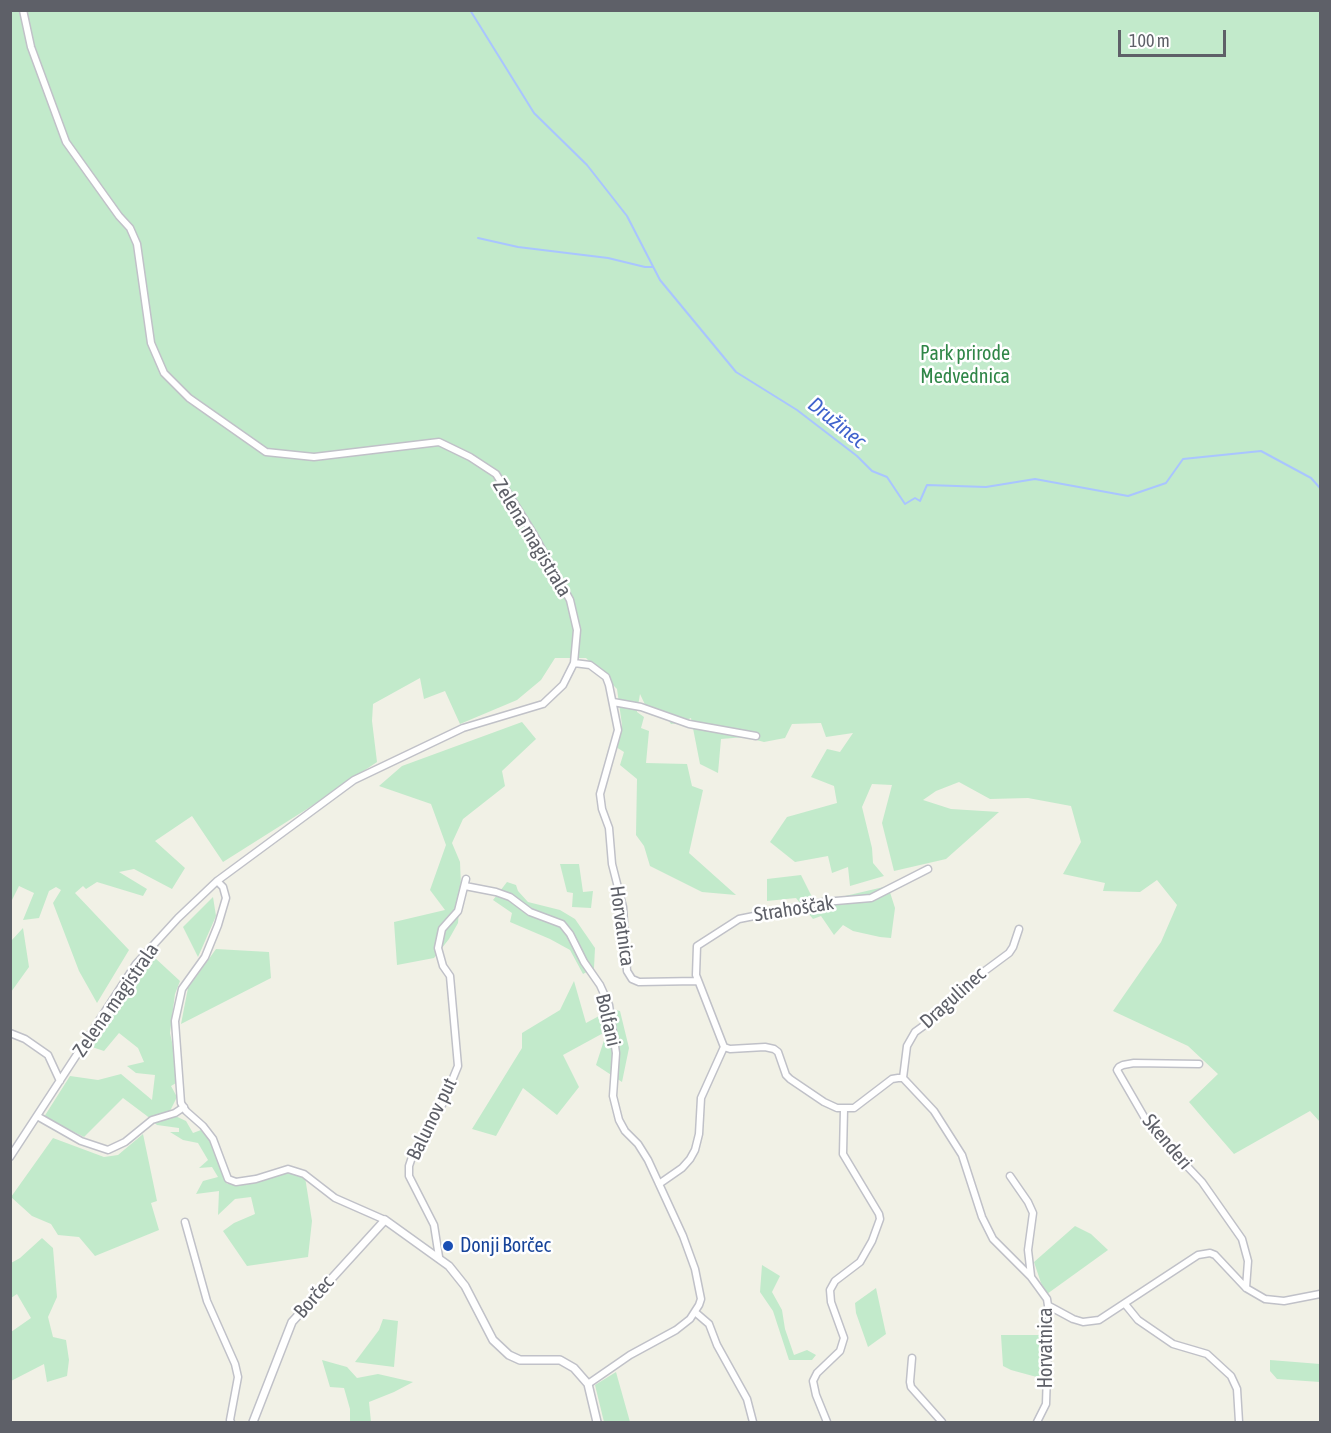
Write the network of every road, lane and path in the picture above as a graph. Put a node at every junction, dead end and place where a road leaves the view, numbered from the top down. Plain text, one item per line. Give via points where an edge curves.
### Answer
1 (23, 10) edge
2 (574, 663) junction
3 (613, 702) junction
4 (756, 736) dead end
5 (928, 869) dead end
6 (218, 881) junction
7 (466, 883) joint
8 (1019, 928) dead end
9 (697, 981) junction
10 (10, 1033) edge
11 (724, 1047) junction
12 (1199, 1064) dead end
13 (903, 1078) junction
14 (60, 1081) junction
15 (184, 1107) junction
16 (844, 1109) junction
17 (38, 1116) junction
18 (10, 1157) edge
19 (1010, 1176) dead end
20 (659, 1184) junction
21 (385, 1220) junction
22 (185, 1222) dead end
23 (440, 1257) junction
24 (1031, 1277) junction
25 (1246, 1288) junction
26 (1320, 1294) edge
27 (1125, 1304) junction
28 (1049, 1306) junction
29 (695, 1312) junction
30 (912, 1358) dead end
31 (588, 1384) junction
32 (231, 1422) edge
33 (253, 1422) edge
34 (597, 1422) edge
35 (753, 1422) edge
36 (827, 1422) edge
37 (942, 1422) edge
38 (1037, 1422) edge
39 (1239, 1422) edge

1 - 2 street, Zelena magistrala via 31,47 66,142 130,228 137,244 151,343 164,374 189,398 266,452 314,457 439,442 496,474 570,600 576,630
2 - 3 street, Horvatnica via 590,665 606,677
2 - 6 street, Zelena magistrala via 563,685 543,704 463,728 354,780
3 - 4 street via 689,724
3 - 9 street, Horvatnica via 618,730 600,794 623,907 627,971 639,982
5 - 9 street, Strahoščak via 871,898 824,902 739,919 697,946
6 - 14 street, Zelena magistrala via 177,918 136,964
6 - 15 street via 226,898 218,926 205,957 182,989 175,1021
7 - 20 street, Bolfani via 510,897 530,912 562,924 570,934 609,1005 616,1053 613,1096 619,1120 644,1152
7 - 23 street, Balunov put via 458,911 442,929 438,948 450,976 458,1066 409,1166 434,1225
8 - 13 street, Dragulinec via 1009,952 959,990 940,1014 915,1032 907,1046
9 - 11 street
10 - 14 street via 48,1055
11 - 16 street via 774,1049 790,1079 824,1102
11 - 20 street via 701,1098 695,1150 682,1168
12 - 25 street, Skenderi via 1134,1063 1118,1070 1150,1127 1202,1182 1242,1239 1248,1261
13 - 16 street via 892,1079 854,1108
13 - 24 street, Horvatnica via 934,1111 959,1150 993,1239
14 - 17 street, Zelena magistrala
15 - 17 street via 152,1120 108,1150 81,1141
15 - 21 street via 213,1139 228,1179 256,1179 288,1169 304,1174 335,1198
16 - 36 street via 843,1154 879,1214 877,1229 860,1262 835,1281 830,1290 844,1342 813,1381
17 - 18 street, Zelena magistrala
19 - 24 street, Horvatnica via 1033,1213 1028,1250
20 - 29 street, Bolfani via 695,1269 701,1299
21 - 23 street
21 - 33 street, Borčec via 292,1322
22 - 32 street via 207,1300 238,1377
23 - 31 street via 465,1286 501,1348 520,1360 549,1359 568,1364
24 - 28 street, Horvatnica
25 - 26 street via 1265,1299 1284,1301
25 - 27 street via 1215,1255 1203,1253
27 - 28 street via 1090,1322 1073,1319
27 - 39 street via 1138,1320 1173,1344 1207,1354 1231,1376 1237,1389
28 - 38 street, Horvatnica via 1046,1404
29 - 31 street via 684,1324
29 - 35 street via 709,1324 747,1399
30 - 37 street via 911,1387
31 - 34 street

